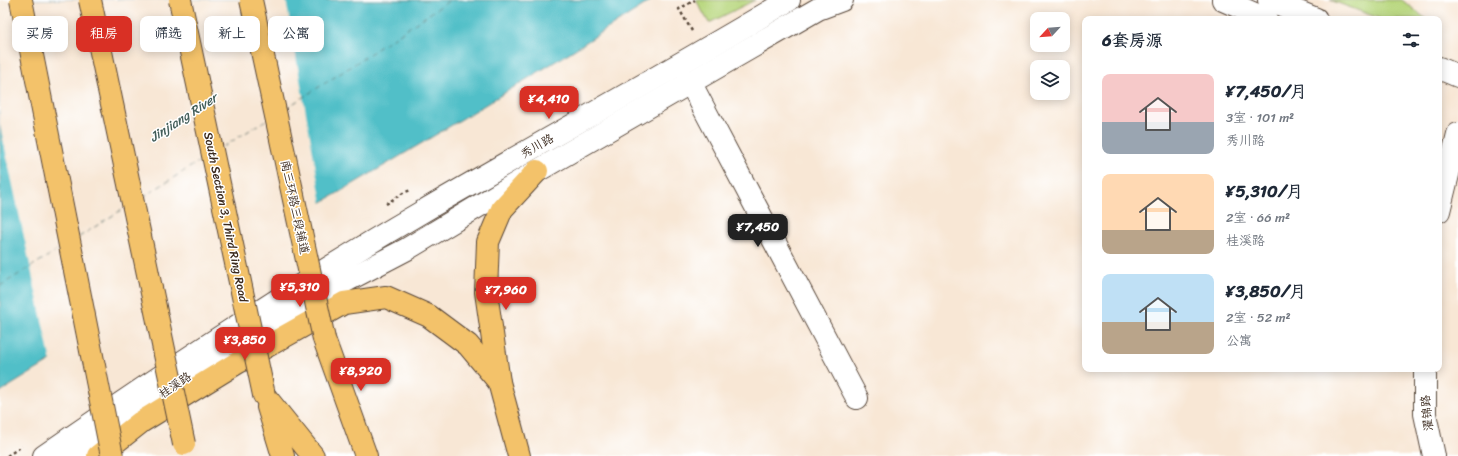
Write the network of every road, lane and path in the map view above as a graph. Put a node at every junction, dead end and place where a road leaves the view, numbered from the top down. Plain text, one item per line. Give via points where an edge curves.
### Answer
1 (21, 0) edge
2 (90, 0) edge
3 (180, 0) edge
4 (251, 0) edge
5 (695, 0) edge
6 (789, 0) edge
7 (842, 0) edge
8 (1223, 0) edge
9 (1269, 0) edge
10 (1259, 16) edge
11 (1309, 16) edge
12 (704, 50) junction
13 (1442, 69) edge
14 (1458, 76) edge
15 (1442, 79) edge
16 (1458, 80) edge
17 (690, 82) junction
18 (1458, 134) edge
19 (537, 171) junction
20 (1442, 199) edge
21 (407, 249) joint
22 (326, 270) joint
23 (1424, 372) edge
24 (499, 382) junction
25 (264, 395) junction
26 (857, 398) dead end
27 (185, 452) edge
28 (44, 456) edge
29 (72, 456) edge
30 (98, 456) edge
31 (112, 456) edge
32 (283, 456) edge
33 (313, 456) edge
34 (366, 456) edge
35 (519, 456) edge
36 (1434, 456) edge

1 - 31 main road, bridge
2 - 27 main road, bridge
3 - 25 main road, South Section 3, Third Ring Road, bridge
4 - 34 main road, 南三环路三段辅道, bridge via 324,339
5 - 12 path via 679,9
6 - 12 street, 秀川路
7 - 17 street, 秀川路 via 818,9
8 - 10 street
9 - 11 street
12 - 22 street, 秀川路 via 426,209
13 - 14 street
15 - 16 street
17 - 19 street, 秀川路
17 - 26 street
18 - 20 street
19 - 21 street, 秀川路
19 - 24 main road via 502,209 488,242 486,292
21 - 29 street, 桂溪路 via 338,285 205,365
22 - 28 street, 桂溪路 via 161,376
23 - 36 street, 濯锦路 via 1425,414
24 - 30 main road via 468,345 429,316 386,297 344,302 141,422
24 - 35 main road
25 - 32 main road, South Section 3, Third Ring Road
25 - 33 main road

